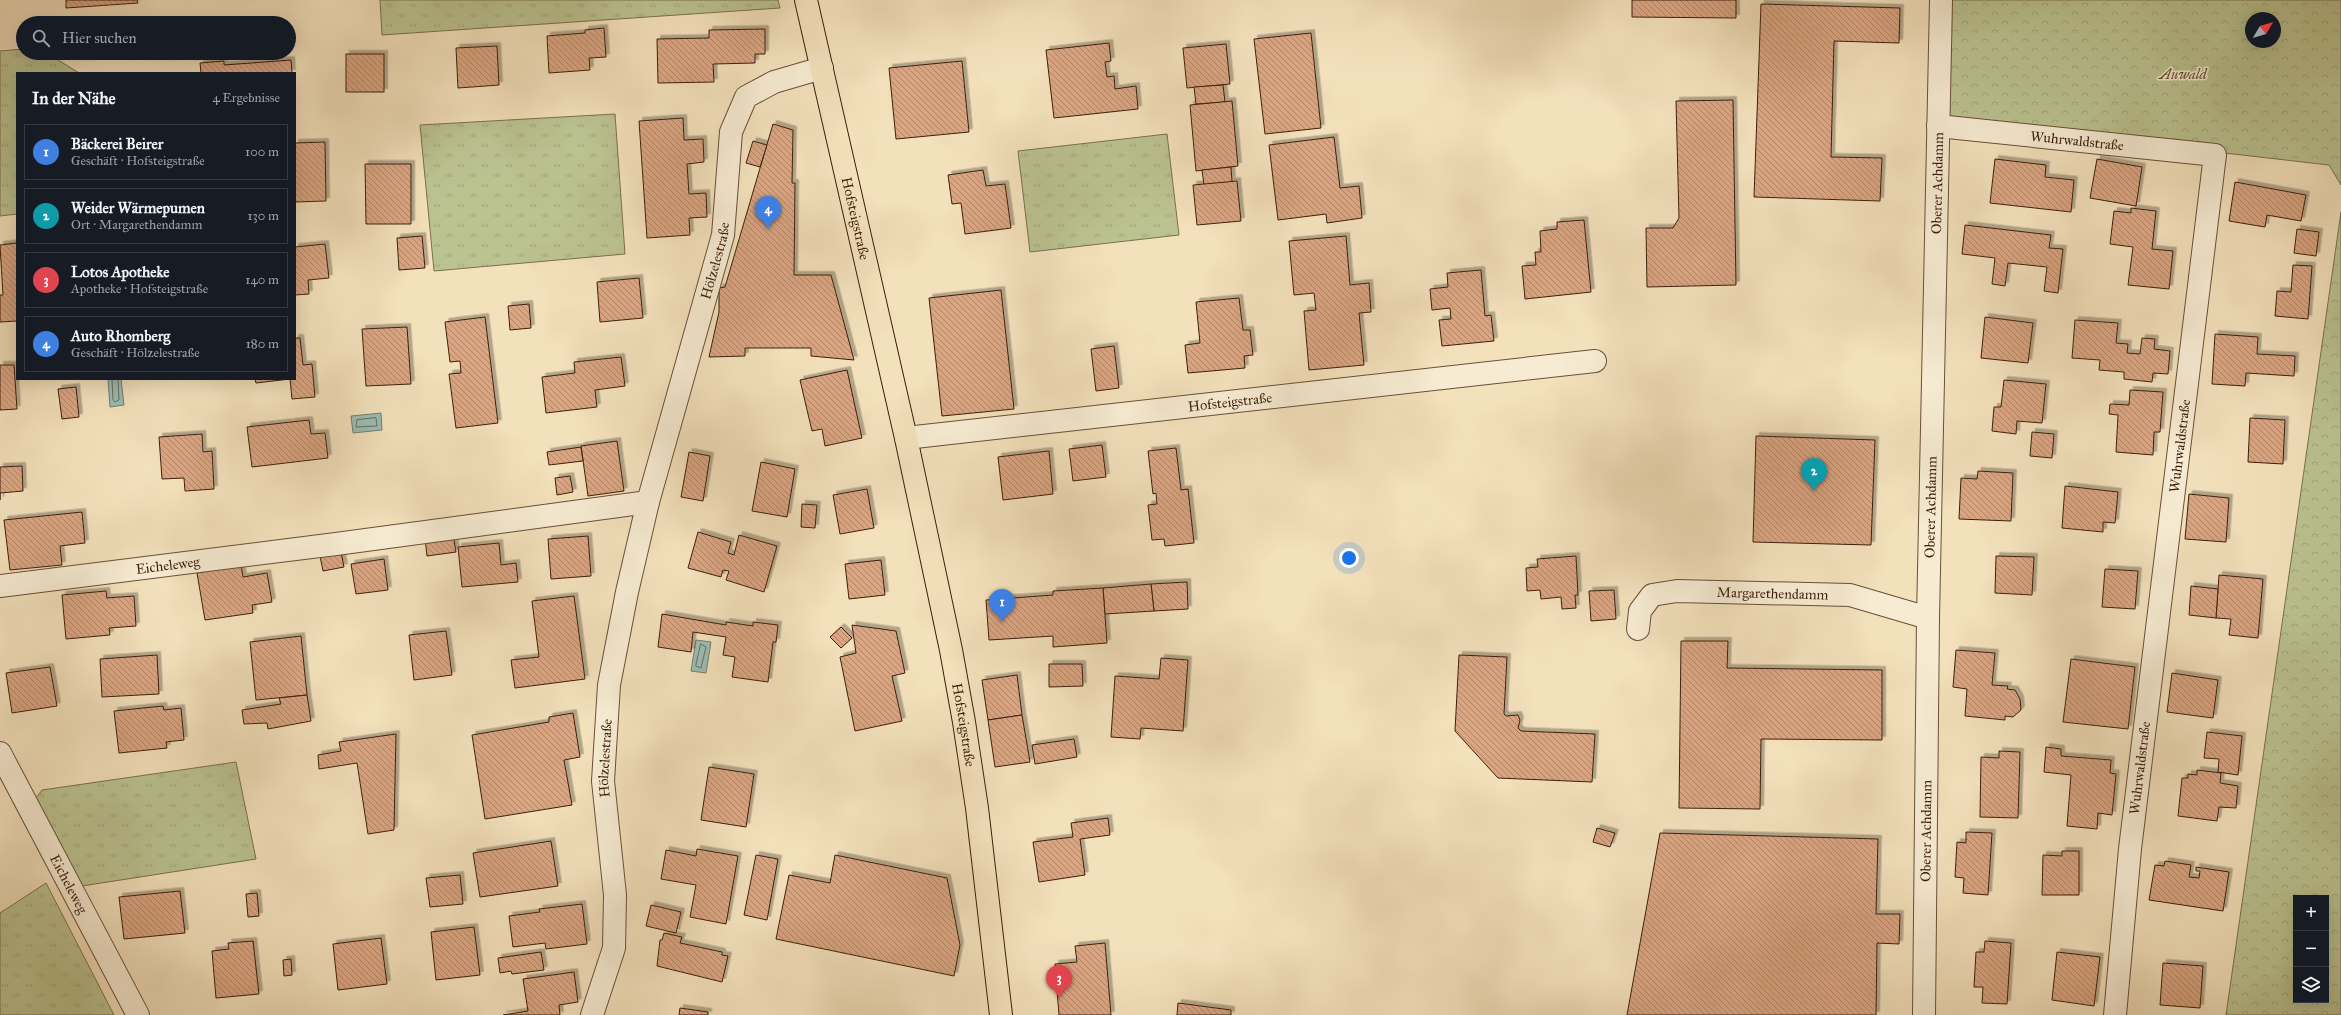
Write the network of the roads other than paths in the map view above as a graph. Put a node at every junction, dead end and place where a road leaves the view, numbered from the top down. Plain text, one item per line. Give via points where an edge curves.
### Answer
1 (806, 0) edge
2 (1941, 0) edge
3 (822, 68) junction
4 (1938, 126) junction
5 (1595, 361) dead end
6 (906, 438) junction
7 (648, 502) junction
8 (0, 586) edge
9 (1928, 618) junction
10 (1638, 628) dead end
11 (0, 753) edge
12 (138, 1015) edge
13 (592, 1015) edge
14 (1001, 1015) edge
15 (1924, 1015) edge
16 (2115, 1015) edge

1 - 3 main road, Hofsteigstraße
2 - 4 street, Oberer Achdamm
3 - 6 main road, Hofsteigstraße via 829,108
3 - 7 street, Hölzelestraße via 774,82 746,97 731,132 723,234
4 - 9 street, Oberer Achdamm
4 - 16 street, Wuhrwaldstraße via 2215,155 2130,849
5 - 6 street, Hofsteigstraße
6 - 14 main road, Hofsteigstraße via 964,722
7 - 8 street, Eicheleweg
7 - 13 street, Hölzelestraße via 609,685 603,781 615,895 614,948
9 - 10 street, Margarethendamm via 1850,595 1677,591 1652,595 1640,610
9 - 15 street, Oberer Achdamm
11 - 12 street, Eicheleweg

